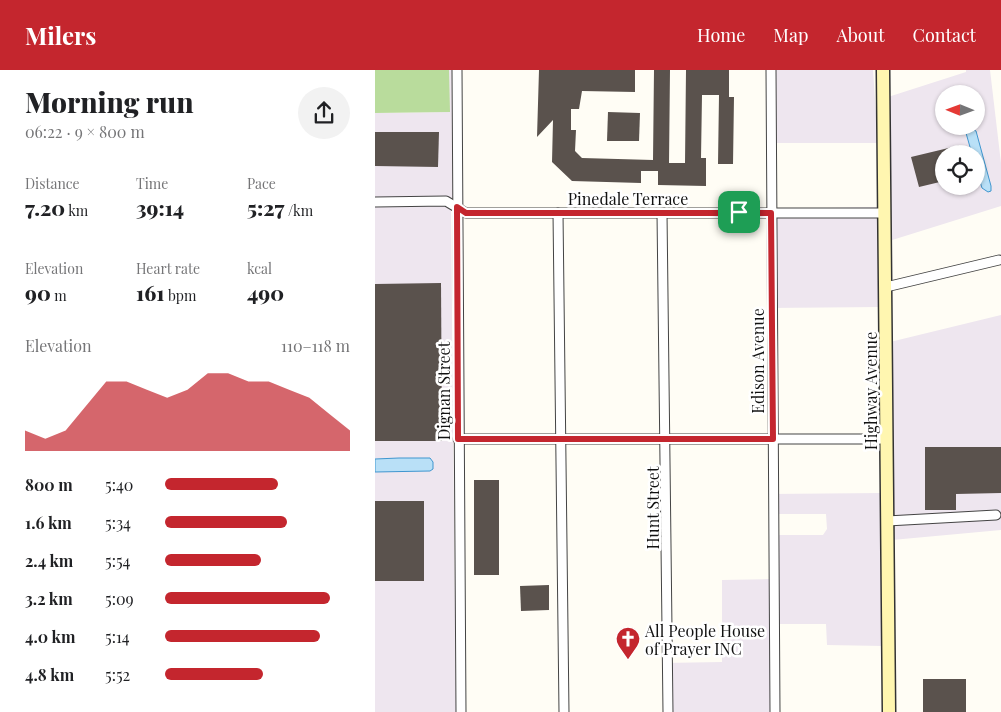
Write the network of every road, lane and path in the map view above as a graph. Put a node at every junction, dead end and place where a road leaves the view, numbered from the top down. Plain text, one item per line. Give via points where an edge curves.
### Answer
1 (457, 70) edge
2 (771, 70) edge
3 (883, 70) edge
4 (375, 202) edge
5 (457, 207) junction
6 (558, 213) junction
7 (663, 213) junction
8 (771, 213) junction
9 (884, 213) junction
10 (999, 260) dead end
11 (886, 287) junction
12 (458, 439) junction
13 (559, 439) junction
14 (773, 439) junction
15 (886, 439) junction
16 (666, 440) junction
17 (996, 515) dead end
18 (887, 521) junction
19 (461, 712) edge
20 (564, 712) edge
21 (668, 712) edge
22 (775, 712) edge
23 (889, 712) edge

1 - 5 street, Dignan Street
2 - 8 street, Edison Avenue
3 - 9 street, Highway Avenue
4 - 5 street, Pinedale Terrace via 445,201
5 - 6 street, Pinedale Terrace via 466,213
5 - 12 street, Dignan Street
6 - 7 street, Pinedale Terrace
6 - 13 street
7 - 8 street, Pinedale Terrace
7 - 16 street, Hunt Street
8 - 9 street, Pinedale Terrace
8 - 14 street, Edison Avenue
9 - 11 street, Highway Avenue
10 - 11 street
11 - 15 street, Highway Avenue
12 - 13 street
12 - 19 street, Dignan Street
13 - 16 street
13 - 20 street
14 - 15 street
14 - 16 street
14 - 22 street, Edison Avenue
15 - 18 street, Highway Avenue
16 - 21 street, Hunt Street
17 - 18 street
18 - 23 street, Highway Avenue

